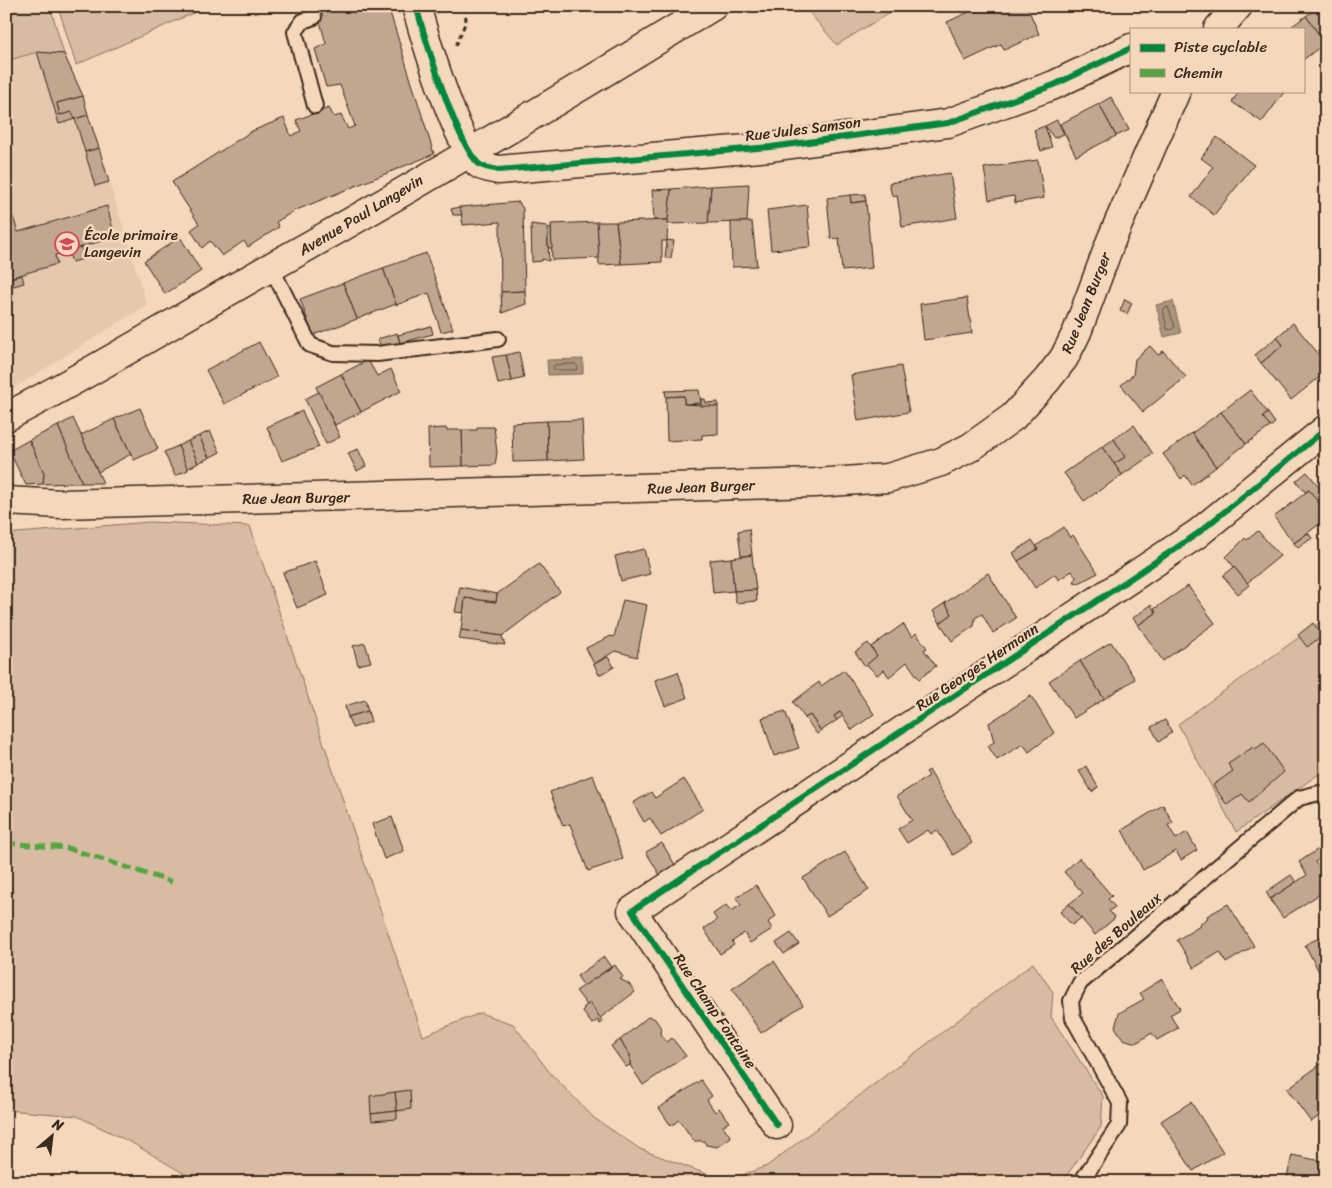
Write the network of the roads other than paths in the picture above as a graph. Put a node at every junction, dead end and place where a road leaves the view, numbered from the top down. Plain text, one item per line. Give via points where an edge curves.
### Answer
1 (416, 6) edge
2 (713, 6) edge
3 (1238, 6) edge
4 (314, 17) dead end
5 (1219, 28) edge
6 (1130, 48) edge
7 (1176, 92) edge
8 (315, 106) dead end
9 (470, 152) junction
10 (271, 267) junction
11 (498, 339) dead end
12 (6, 417) edge
13 (1326, 429) edge
14 (6, 501) edge
15 (1326, 796) edge
16 (632, 911) joint
17 (777, 1125) dead end
18 (1084, 1176) edge

1 - 9 main road via 451,111
2 - 9 main road, Avenue Paul Langevin
3 - 5 main road
4 - 8 lane via 303,21 294,32
6 - 9 main road, Rue Jules Samson via 1054,85 948,123 771,147 498,170 480,165
7 - 14 main road, Rue Jean Burger via 1137,176 1064,358 1013,417 971,447 941,462 888,478 815,484 61,504
9 - 10 main road, Avenue Paul Langevin
10 - 11 lane via 310,346 333,354 377,354
10 - 12 main road, Avenue Paul Langevin via 62,389
13 - 16 main road, Rue Georges Hermann via 1197,534
15 - 18 lane, Rue des Bouleaux via 1319,793 1300,798 1080,983 1071,1001 1073,1018 1120,1103 1119,1125
16 - 17 main road, Rue Champ Fontaine

